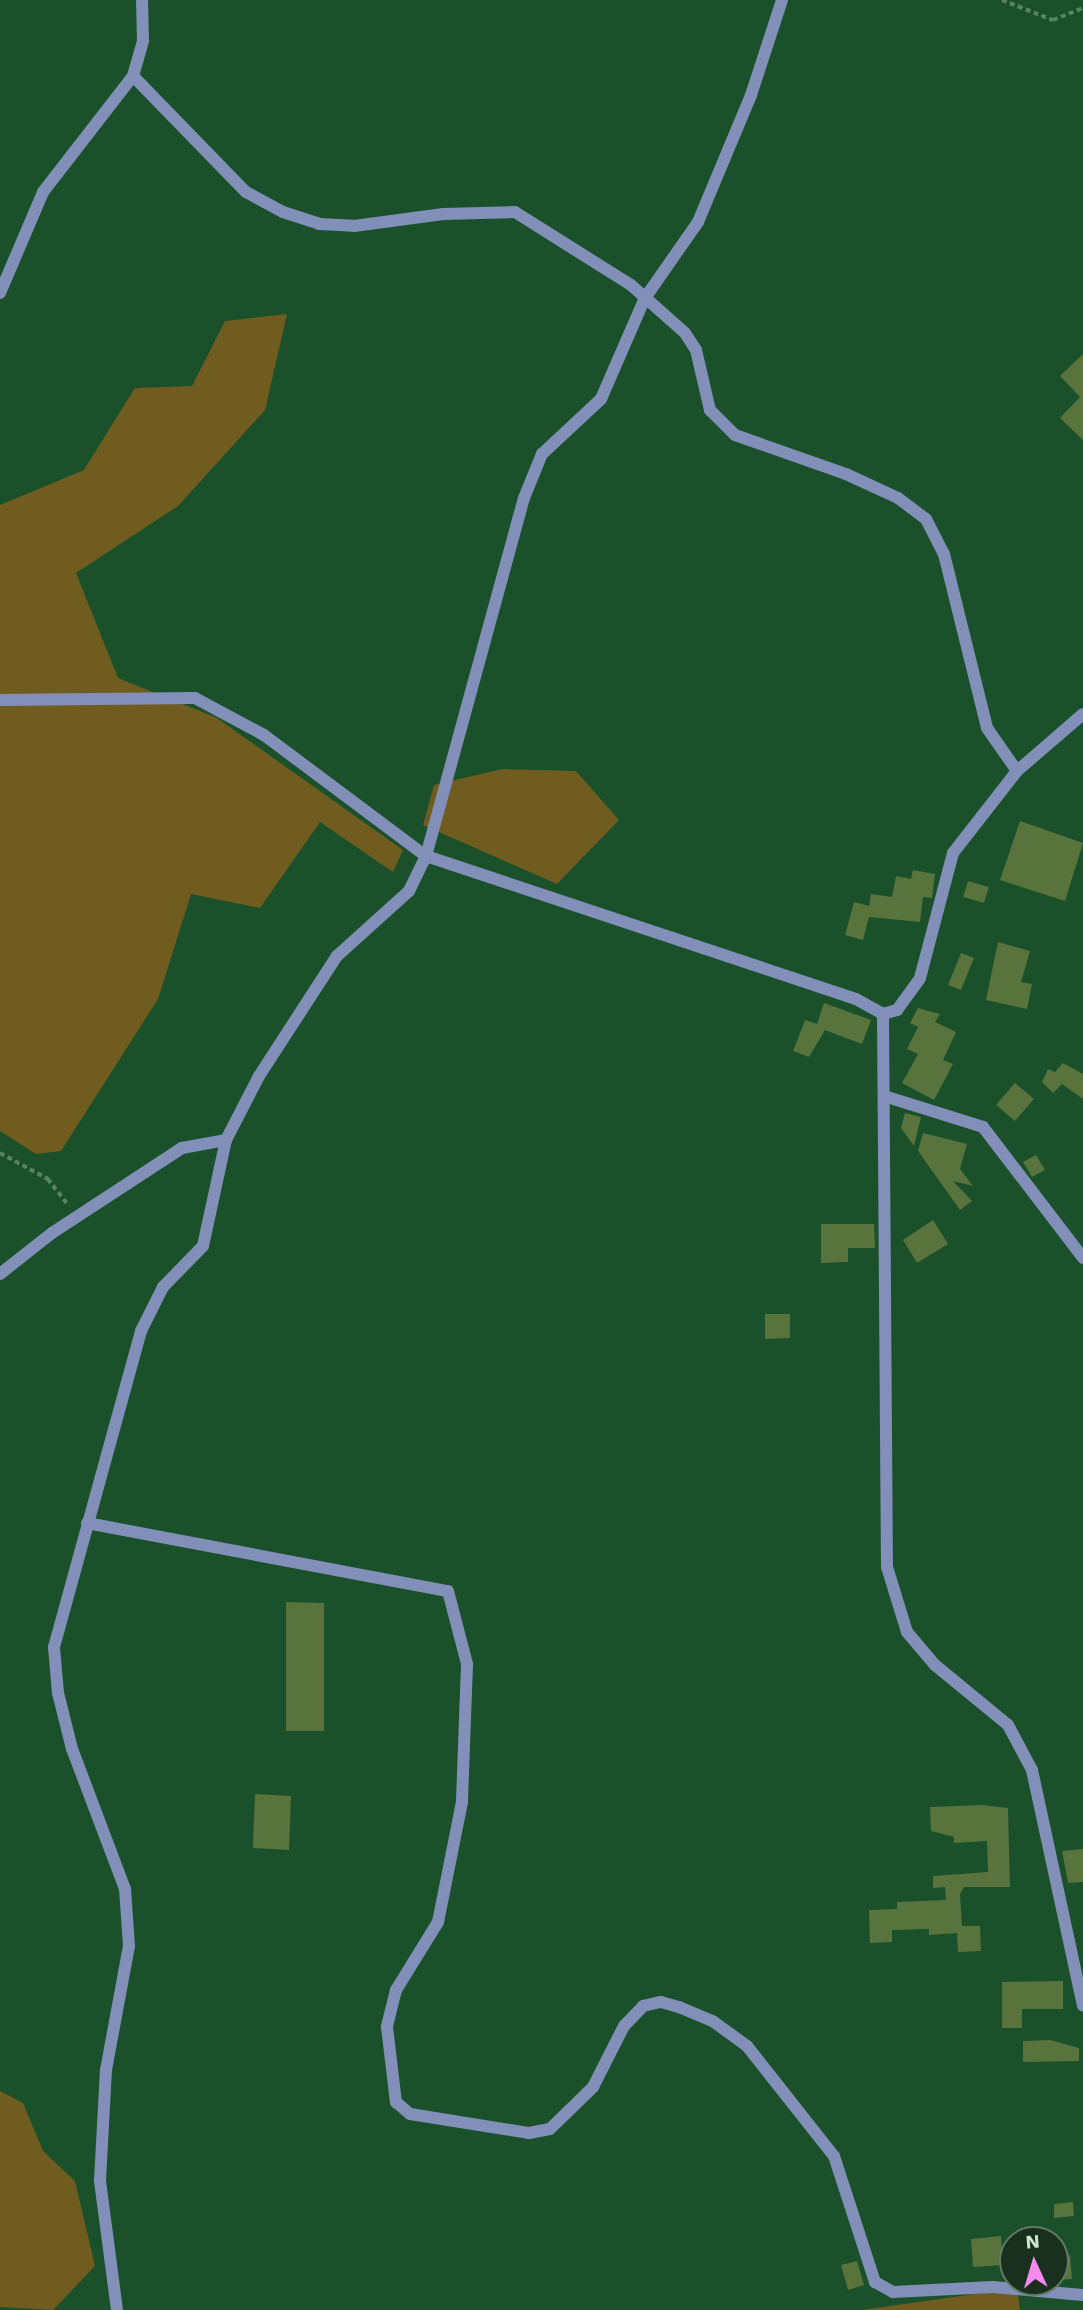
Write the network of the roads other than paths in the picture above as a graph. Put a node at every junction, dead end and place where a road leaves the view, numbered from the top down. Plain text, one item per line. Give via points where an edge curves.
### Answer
1 (142, 0) edge
2 (782, 0) edge
3 (133, 76) junction
4 (0, 293) edge
5 (645, 298) junction
6 (0, 700) edge
7 (1083, 714) edge
8 (1017, 771) junction
9 (426, 856) junction
10 (883, 1014) junction
11 (884, 1096) junction
12 (226, 1140) junction
13 (1083, 1258) edge
14 (0, 1274) edge
15 (87, 1523) junction
16 (1083, 2006) edge
17 (1083, 2295) edge
18 (117, 2310) edge

1 - 3 street via 143,40
2 - 5 street via 751,95 698,222
3 - 4 street via 43,192
3 - 5 street via 246,192 283,212 320,223 354,226 443,214 515,212
5 - 8 street via 691,341 710,410 735,435 846,474 898,498 926,519 944,554 987,729
5 - 9 street via 601,399 542,454 524,498
6 - 9 street via 195,698 264,735
7 - 8 street
8 - 10 street via 953,853 920,978 897,1010
9 - 10 street via 856,999
9 - 12 street via 408,891 337,956 318,981
10 - 11 street
11 - 13 street via 983,1127
11 - 16 street via 889,1328 882,1472 887,1567 906,1632 935,1665 1008,1725 1032,1770
12 - 14 street via 182,1148 77,1215
12 - 15 street via 203,1246 163,1287 141,1331
15 - 17 street via 448,1591 467,1664 458,1827 438,1922 396,1990 387,2027 396,2102 410,2114 529,2133 550,2130 593,2087 624,2026 643,2006 661,2002 715,2022 747,2046 834,2156 875,2282 893,2292 993,2287
15 - 18 street via 54,1647 58,1693 72,1749 125,1889 129,1946 106,2070 100,2180

